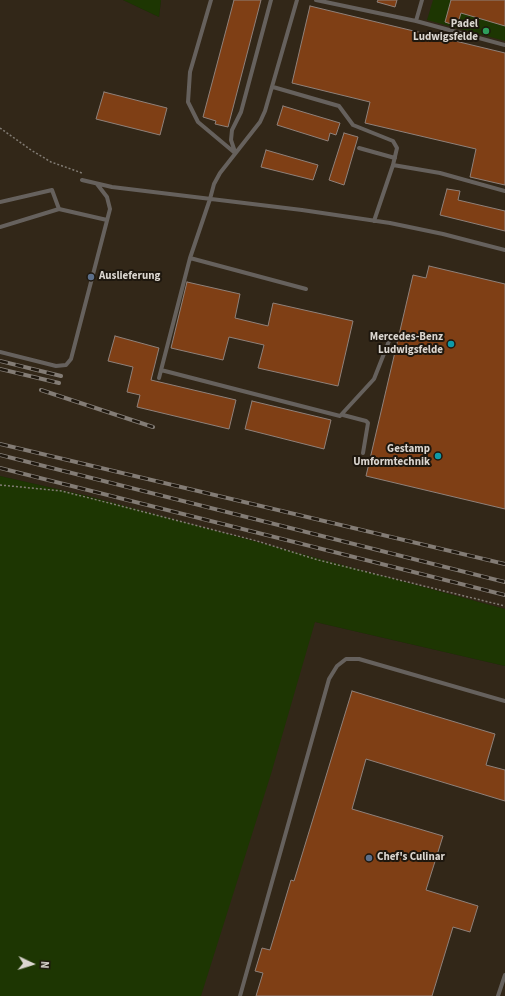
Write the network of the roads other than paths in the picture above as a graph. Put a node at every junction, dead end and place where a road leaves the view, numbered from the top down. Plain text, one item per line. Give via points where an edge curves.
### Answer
1 (211, 0) edge
2 (271, 0) edge
3 (297, 0) edge
4 (316, 0) edge
5 (422, 0) edge
6 (416, 21) junction
7 (505, 45) edge
8 (273, 87) junction
9 (359, 148) dead end
10 (235, 153) junction
11 (395, 158) junction
12 (394, 165) junction
13 (82, 180) dead end
14 (97, 184) junction
15 (505, 191) edge
16 (210, 199) junction
17 (0, 202) edge
18 (59, 209) junction
19 (107, 220) junction
20 (374, 221) junction
21 (0, 227) edge
22 (505, 250) edge
23 (190, 258) junction
24 (306, 289) dead end
25 (389, 340) dead end
26 (0, 352) edge
27 (161, 370) junction
28 (159, 378) dead end
29 (343, 415) junction
30 (363, 453) dead end
31 (505, 701) edge
32 (505, 975) edge
33 (240, 996) edge
34 (498, 996) edge

1 - 10 lane via 190,72 188,102 198,122
2 - 10 lane via 241,112 232,130 231,140
3 - 8 lane
4 - 6 lane
5 - 6 lane
6 - 7 lane
8 - 10 lane via 260,122
8 - 11 lane via 339,106 353,125 393,140 397,148
9 - 11 lane
10 - 16 lane via 214,184
11 - 12 lane
12 - 15 lane via 440,173
12 - 20 lane
13 - 14 lane
14 - 16 lane
14 - 19 lane via 108,197 110,209
16 - 20 lane
16 - 23 lane
17 - 18 lane via 52,190
18 - 19 lane
18 - 21 lane
19 - 26 lane via 71,359 66,365 56,366
20 - 22 lane via 443,234
23 - 24 lane
23 - 27 lane
25 - 29 lane via 374,379
27 - 28 lane
27 - 29 lane via 337,416
29 - 30 lane via 368,423
31 - 33 lane via 359,659 346,659 336,666 329,680
32 - 34 lane

